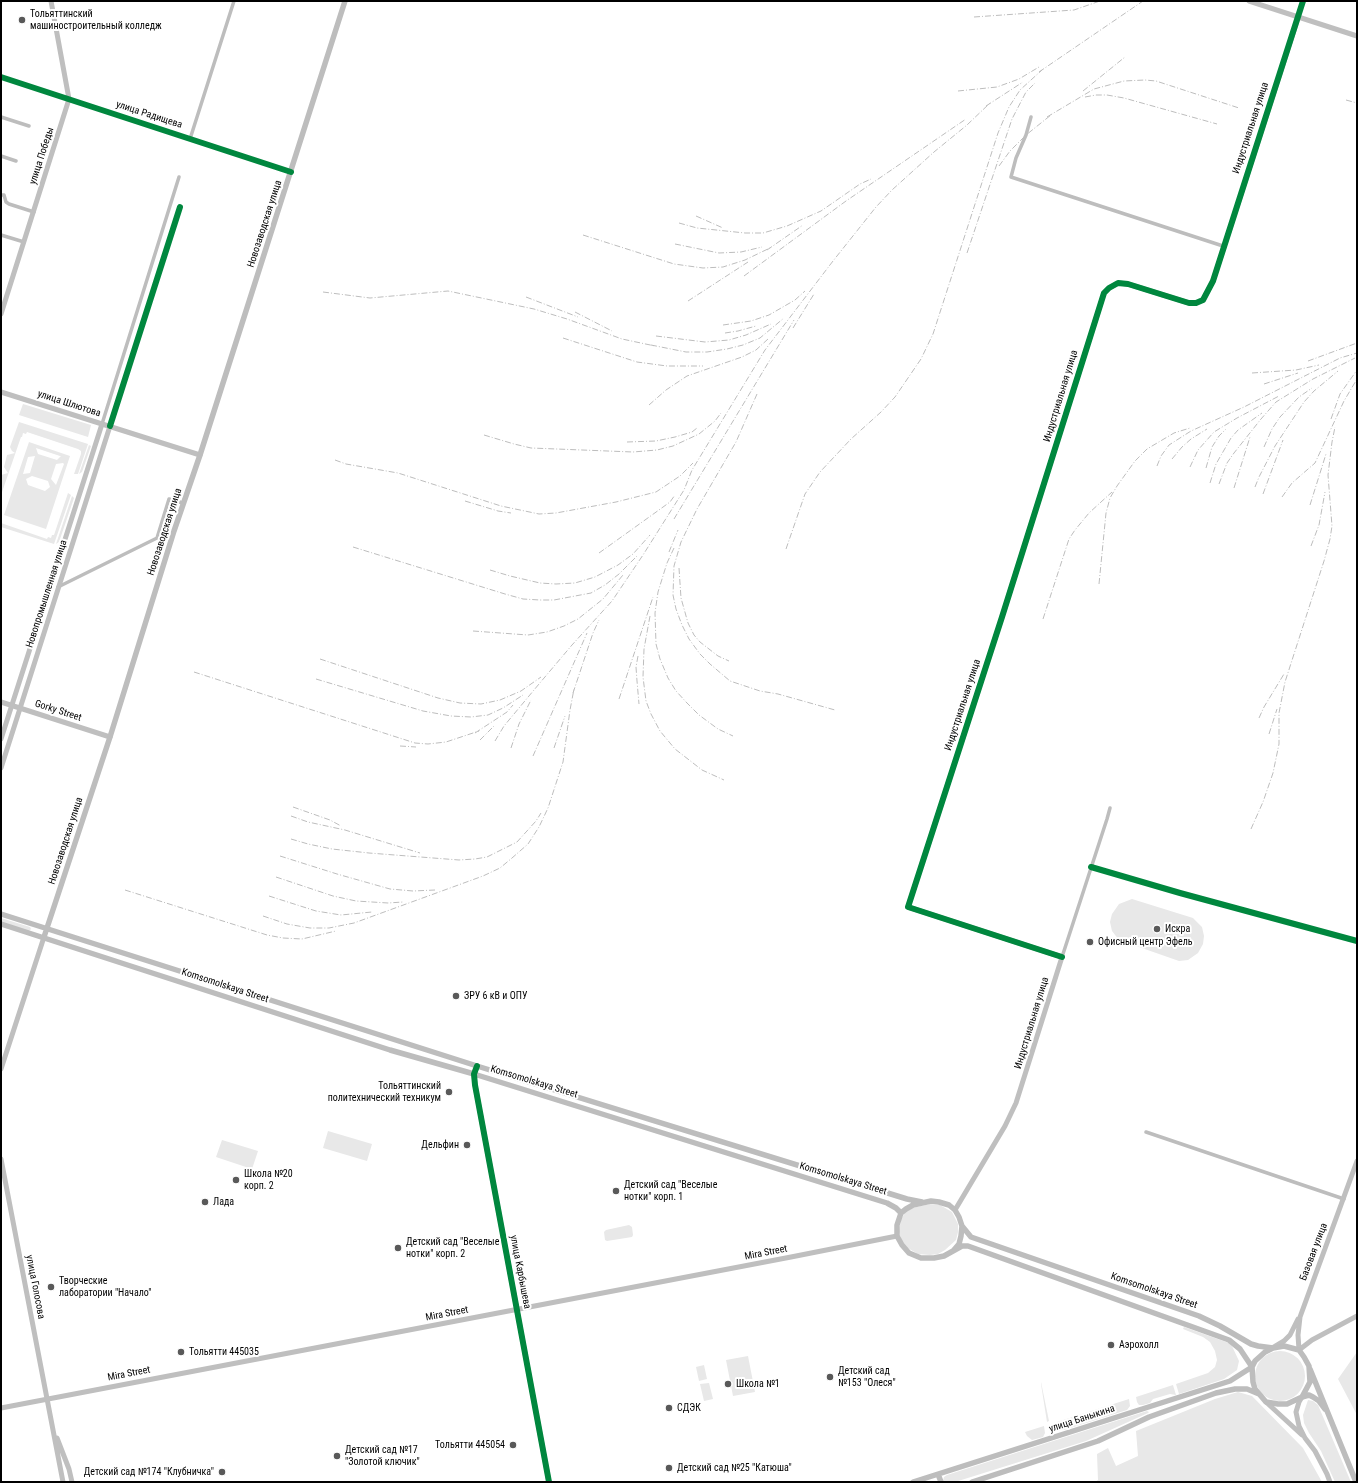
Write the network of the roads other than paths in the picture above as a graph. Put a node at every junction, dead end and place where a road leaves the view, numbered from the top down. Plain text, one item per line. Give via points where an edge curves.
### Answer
1 (51, 1) edge
2 (234, 1) edge
3 (345, 1) edge
4 (1249, 1) edge
5 (1303, 1) edge
6 (1298, 18) junction
7 (1357, 36) edge
8 (1, 77) edge
9 (70, 99) junction
10 (1, 117) edge
11 (1031, 117) dead end
12 (29, 126) dead end
13 (190, 139) junction
14 (1, 156) edge
15 (16, 161) dead end
16 (291, 172) junction
17 (179, 177) dead end
18 (2, 195) edge
19 (180, 207) dead end
20 (34, 212) junction
21 (1, 235) edge
22 (24, 242) junction
23 (1223, 246) junction
24 (1, 314) edge
25 (1, 392) edge
26 (102, 424) junction
27 (110, 426) junction
28 (200, 455) junction
29 (183, 503) junction
30 (58, 587) junction
31 (1, 702) edge
32 (12, 706) junction
33 (20, 708) junction
34 (110, 737) junction
35 (1, 739) edge
36 (1, 768) edge
37 (1110, 808) dead end
38 (1091, 867) junction
39 (1, 914) edge
40 (1, 924) edge
41 (47, 928) junction
42 (44, 937) junction
43 (1357, 941) edge
44 (1062, 957) junction
45 (173, 968) junction
46 (170, 978) junction
47 (250, 993) junction
48 (247, 1003) junction
49 (3, 1060) edge
50 (477, 1066) junction
51 (1, 1069) edge
52 (474, 1074) junction
53 (581, 1098) junction
54 (578, 1106) junction
55 (1146, 1132) dead end
56 (747, 1149) junction
57 (744, 1158) junction
58 (1, 1159) edge
59 (1357, 1162) edge
60 (1344, 1199) junction
61 (922, 1202) junction
62 (956, 1210) junction
63 (901, 1213) junction
64 (962, 1226) junction
65 (897, 1236) junction
66 (953, 1251) junction
67 (517, 1310) junction
68 (1357, 1316) edge
69 (1300, 1317) junction
70 (1220, 1326) junction
71 (1217, 1336) junction
72 (1273, 1348) junction
73 (1298, 1350) junction
74 (1309, 1366) junction
75 (1252, 1367) junction
76 (1259, 1394) junction
77 (1302, 1397) junction
78 (48, 1399) junction
79 (1266, 1402) junction
80 (1, 1408) edge
81 (1145, 1408) junction
82 (1328, 1414) junction
83 (1149, 1417) junction
84 (51, 1419) junction
85 (1305, 1438) junction
86 (69, 1469) junction
87 (60, 1470) junction
88 (938, 1474) junction
89 (63, 1482) edge
90 (72, 1482) edge
91 (549, 1482) edge
92 (913, 1482) edge
93 (941, 1482) edge
94 (972, 1482) edge
95 (1330, 1482) edge
96 (1356, 1482) edge

1 - 9 main road, улица Победы
2 - 13 street
3 - 16 main road, Новозаводская улица
4 - 6 main road
5 - 6 street, Индустриальная улица
6 - 7 main road
6 - 23 main road, Индустриальная улица
8 - 9 street, улица Радищева
9 - 13 street, улица Радищева
9 - 20 main road, улица Победы
10 - 12 street
11 - 23 street via 1012,177
13 - 16 street, улица Радищева
14 - 15 street
16 - 28 main road, Новозаводская улица
17 - 26 street
18 - 20 street via 9,204
19 - 27 street
20 - 22 main road, улица Победы
21 - 22 street
22 - 24 main road, улица Победы
23 - 44 main road, Индустриальная улица via 1208,292 1203,300 1196,303 1128,284 1118,283 1104,293 908,907
25 - 26 main road, улица Шлютова
26 - 27 main road, улица Шлютова
26 - 32 main road, Новопромышленная улица
27 - 28 main road, улица Шлютова
27 - 30 main road, Новопромышленная улица
28 - 29 main road, Новозаводская улица
29 - 30 street via 169,499 157,538
29 - 34 main road, Новозаводская улица
30 - 33 main road, Новопромышленная улица
31 - 32 main road, Gorky Street
32 - 33 main road, Gorky Street
32 - 35 main road, Новопромышленная улица
33 - 34 main road, Gorky Street
33 - 36 main road, Новопромышленная улица
34 - 41 main road, Новозаводская улица
37 - 38 street, Индустриальная улица
38 - 43 street
38 - 44 street, Индустриальная улица
39 - 41 main road, Komsomolskaya Street
40 - 42 main road, Komsomolskaya Street
41 - 42 main road, Новозаводская улица
41 - 45 main road, Komsomolskaya Street
42 - 46 main road, Komsomolskaya Street
42 - 49 main road, Новозаводская улица
44 - 62 main road, Индустриальная улица via 1016,1103
45 - 46 main road
45 - 47 main road, Komsomolskaya Street
46 - 48 main road, Komsomolskaya Street
47 - 48 main road
47 - 50 main road, Komsomolskaya Street
48 - 52 main road, Komsomolskaya Street via 390,1050
49 - 51 main road, Новозаводская улица
50 - 52 main road
50 - 53 main road, Komsomolskaya Street
52 - 54 main road, Komsomolskaya Street
52 - 67 main road, улица Карбышева
53 - 54 main road
53 - 56 main road, Komsomolskaya Street
54 - 57 main road, Komsomolskaya Street
55 - 60 street
56 - 57 main road
56 - 61 main road, Komsomolskaya Street via 907,1200
57 - 63 main road, Komsomolskaya Street via 887,1203
58 - 78 main road, улица Голосова
59 - 60 main road, Базовая улица
60 - 69 main road, Базовая улица
61 - 62 main road via 939,1202
61 - 63 main road
62 - 64 main road
63 - 65 main road
64 - 66 main road via 959,1244
64 - 70 main road, Komsomolskaya Street via 971,1237
65 - 66 main road via 909,1253 921,1258 944,1256
65 - 67 main road, Mira Street
66 - 71 main road, Komsomolskaya Street via 968,1246
67 - 78 main road, Mira Street
67 - 91 main road, улица Карбышева
68 - 73 main road
69 - 72 main road via 1290,1335
69 - 73 main road, Базовая улица
70 - 71 main road
70 - 72 main road, Komsomolskaya Street via 1251,1344
71 - 75 main road, Komsomolskaya Street via 1235,1343
72 - 73 main road via 1284,1346
72 - 75 main road via 1260,1356
73 - 74 main road
74 - 77 main road via 1310,1382
74 - 82 main road
75 - 76 main road via 1253,1382
75 - 81 main road, улица Баныкина via 1230,1381
76 - 79 main road
76 - 83 main road via 1235,1388
77 - 79 main road via 1287,1404
77 - 82 main road via 1309,1395 1319,1401
77 - 85 main road via 1296,1412
78 - 80 main road, Mira Street
78 - 84 main road, улица Голосова
79 - 85 main road
81 - 83 main road via 1151,1411
81 - 88 main road, улица Баныкина
82 - 96 main road
83 - 94 main road via 1098,1441
84 - 86 main road, улица Голосова
84 - 87 main road, улица Голосова
85 - 95 main road via 1315,1451
86 - 87 main road via 66,1467
86 - 90 main road, улица Голосова
87 - 89 main road, улица Голосова
88 - 92 main road, улица Баныкина
88 - 93 main road

